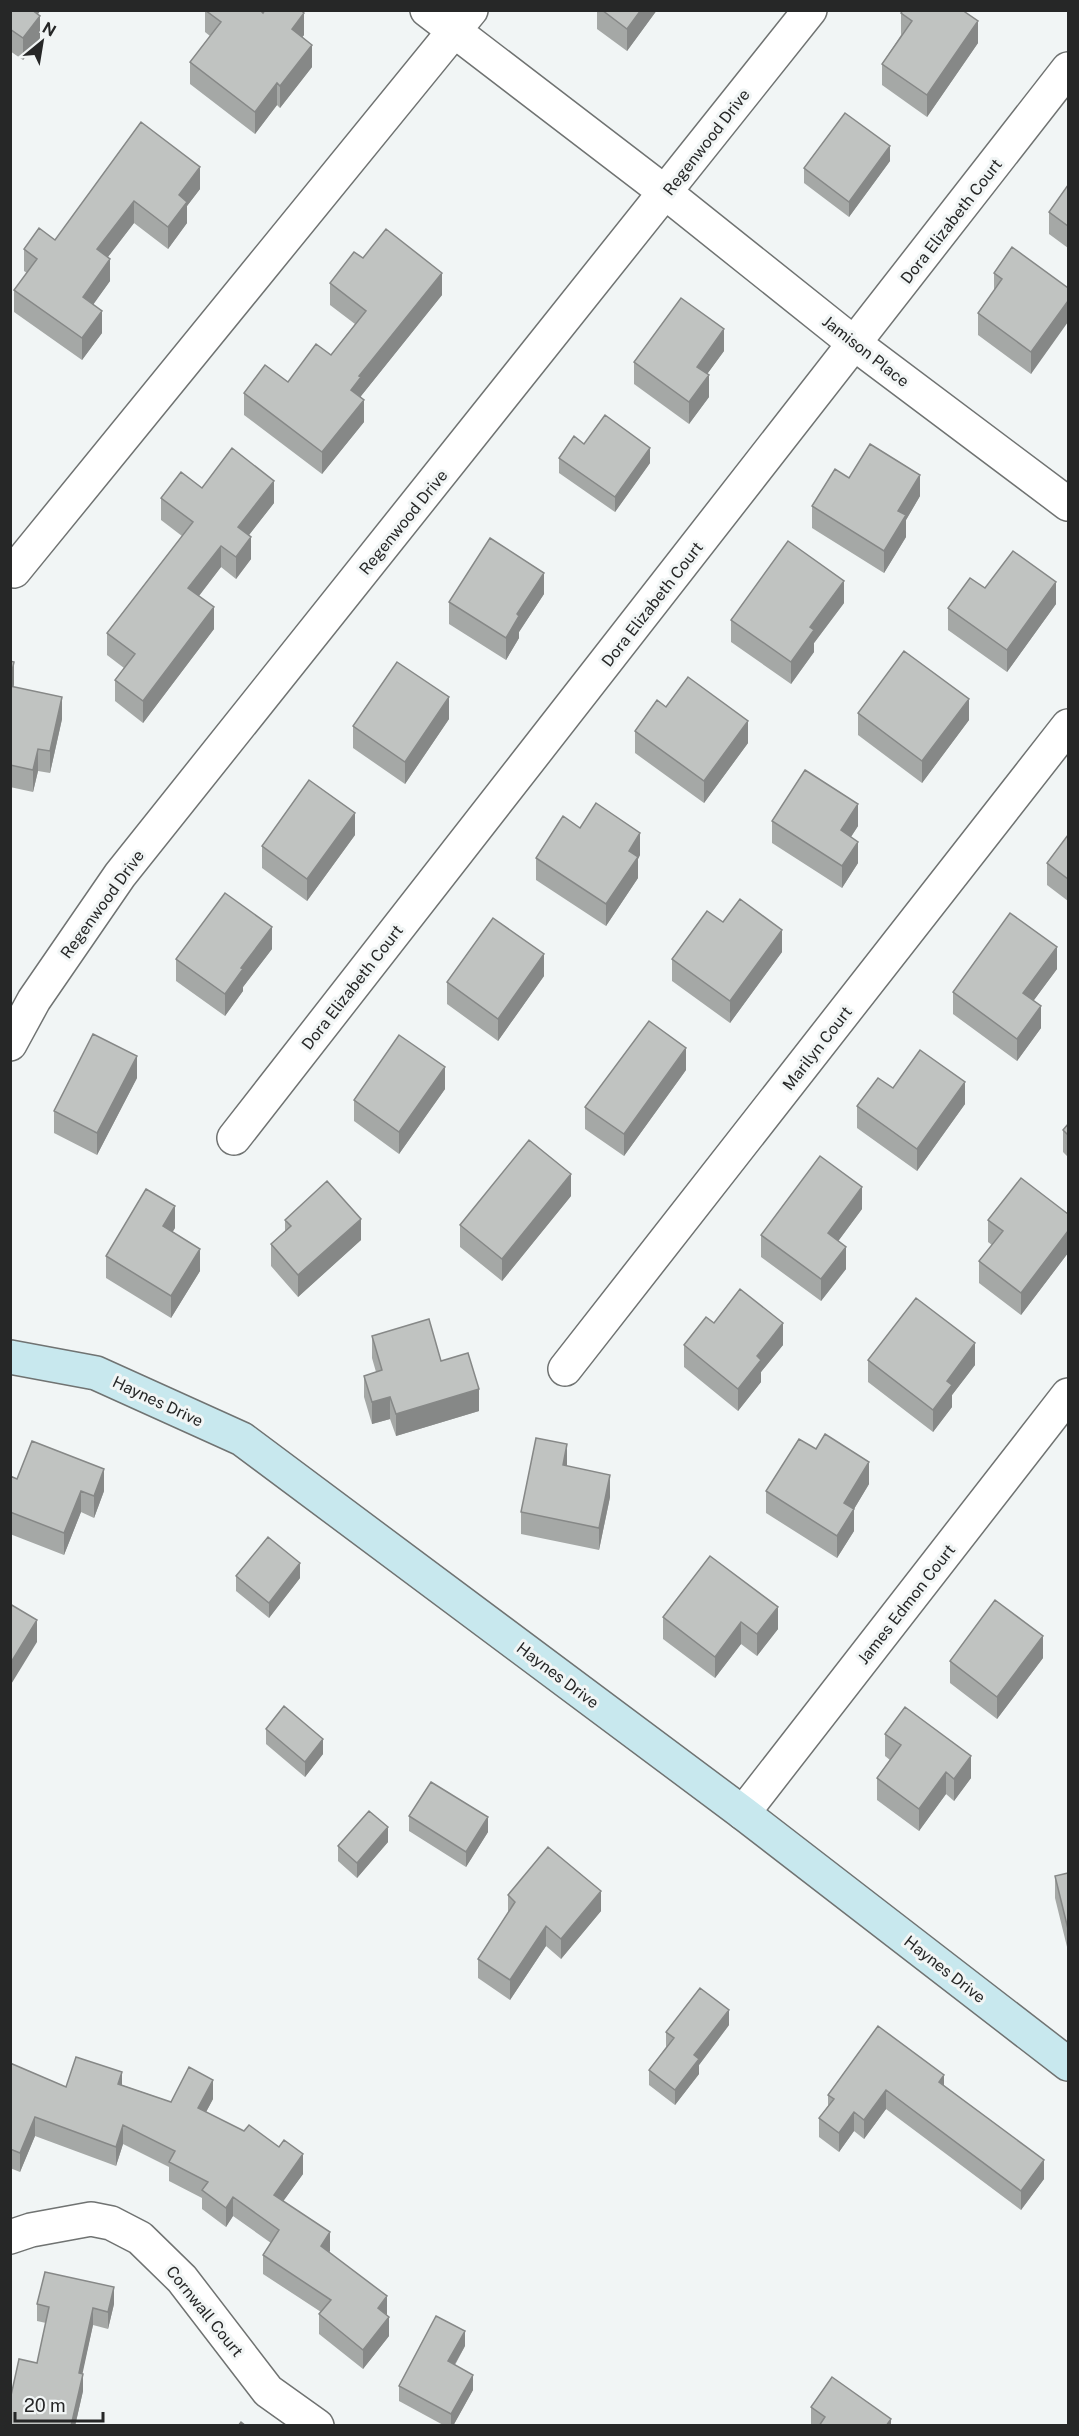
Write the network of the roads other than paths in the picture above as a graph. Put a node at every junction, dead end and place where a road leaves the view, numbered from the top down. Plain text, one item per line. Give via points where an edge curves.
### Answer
1 (427, 10) edge
2 (810, 10) edge
3 (462, 21) edge
4 (1068, 69) edge
5 (666, 193) junction
6 (855, 344) junction
7 (1068, 504) edge
8 (14, 571) dead end
9 (1068, 726) edge
10 (10, 1044) edge
11 (234, 1138) dead end
12 (10, 1357) edge
13 (565, 1369) dead end
14 (1068, 1395) edge
15 (743, 1813) junction
16 (1068, 2064) edge
17 (10, 2237) edge
18 (316, 2426) edge

1 - 3 street, Jamison Place
2 - 5 street, Regenwood Drive
3 - 5 street, Jamison Place
3 - 8 street
4 - 6 street, Dora Elizabeth Court
5 - 6 street, Jamison Place
5 - 10 street, Regenwood Drive via 120,875 34,1000
6 - 7 street, Jamison Place
6 - 11 street, Dora Elizabeth Court
9 - 13 street, Marilyn Court
12 - 15 street, Haynes Drive via 96,1373 242,1439
14 - 15 street, James Edmon Court
15 - 16 street, Haynes Drive
17 - 18 street, Cornwall Court via 91,2219 111,2223 140,2238 182,2279 268,2391

